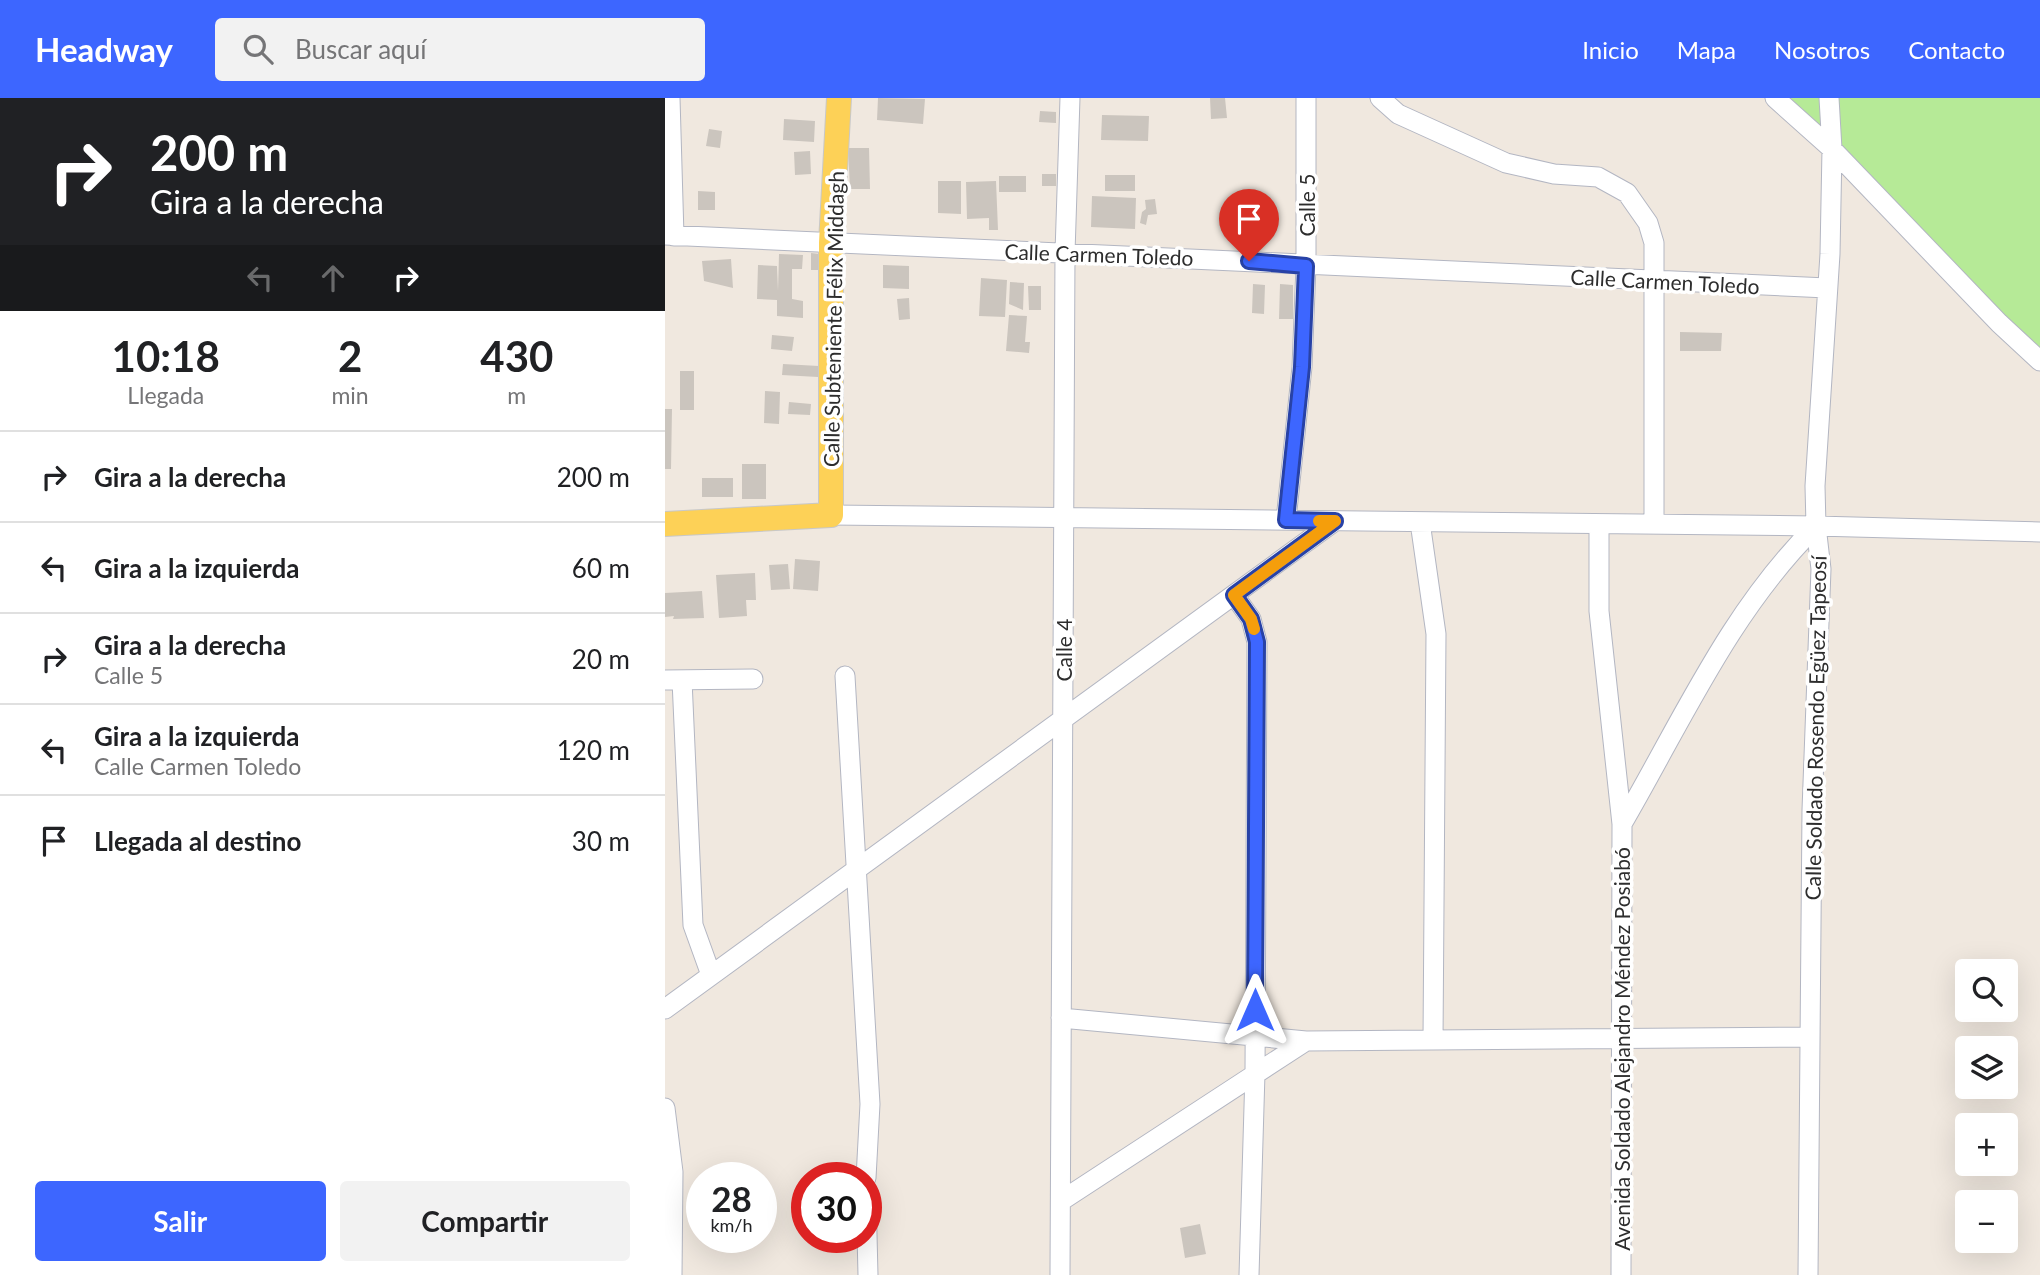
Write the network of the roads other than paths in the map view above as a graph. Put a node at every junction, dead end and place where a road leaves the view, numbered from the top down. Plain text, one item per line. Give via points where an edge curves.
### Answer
1 (670, 98) edge
2 (839, 98) edge
3 (1070, 98) edge
4 (1306, 98) edge
5 (1380, 98) edge
6 (1775, 98) edge
7 (1829, 98) edge
8 (1832, 149) junction
9 (669, 236) edge
10 (831, 243) junction
11 (1065, 253) junction
12 (1306, 266) junction
13 (1654, 280) junction
14 (1827, 288) junction
15 (2040, 361) edge
16 (831, 515) junction
17 (1064, 518) junction
18 (1286, 520) junction
19 (1335, 521) junction
20 (1420, 522) junction
21 (665, 524) edge
22 (1599, 524) junction
23 (1654, 524) junction
24 (1816, 526) junction
25 (2040, 531) edge
26 (1234, 595) junction
27 (845, 676) dead end
28 (753, 679) dead end
29 (673, 680) edge
30 (1063, 719) junction
31 (1622, 824) junction
32 (856, 870) junction
33 (711, 975) junction
34 (665, 1009) edge
35 (1061, 1018) junction
36 (1255, 1036) junction
37 (1810, 1037) junction
38 (1621, 1038) junction
39 (1433, 1040) junction
40 (1306, 1041) junction
41 (1255, 1073) junction
42 (665, 1108) edge
43 (867, 1162) edge
44 (1061, 1201) junction
45 (867, 1253) edge
46 (672, 1275) edge
47 (868, 1275) edge
48 (1060, 1275) edge
49 (1248, 1275) edge
50 (1621, 1275) edge
51 (1808, 1275) edge

1 - 9 street
2 - 10 main road, Calle Subteniente Félix Middagh
3 - 11 street, Calle 4
4 - 12 street, Calle 5
5 - 13 street via 1398,114 1506,163 1555,174 1598,177 1627,193 1648,223 1654,243
6 - 8 street
7 - 8 street, Calle Soldado Rosendo Egüez Tapeosí
8 - 14 street, Calle Soldado Rosendo Egüez Tapeosí
8 - 15 street
9 - 10 street, Calle Carmen Toledo
10 - 11 street, Calle Carmen Toledo
10 - 16 main road, Calle Subteniente Félix Middagh
11 - 12 street, Calle Carmen Toledo
11 - 17 street, Calle 4
12 - 13 street, Calle Carmen Toledo
12 - 18 street, Calle 5 via 1302,367
13 - 14 street, Calle Carmen Toledo
13 - 23 street
14 - 24 street, Calle Soldado Rosendo Egüez Tapeosí
16 - 17 street
16 - 21 main road
17 - 18 street
17 - 30 street, Calle 4
18 - 19 street
19 - 20 street
19 - 26 street
20 - 22 street
20 - 39 street via 1436,634
22 - 23 street
22 - 31 street, Avenida Soldado Alejandro Méndez Posiabó via 1599,611
23 - 24 street
24 - 25 street
24 - 31 street via 1758,593 1711,662
24 - 37 street, Calle Soldado Rosendo Egüez Tapeosí via 1821,569
26 - 30 street
26 - 36 street via 1251,619 1257,642
27 - 32 street
28 - 29 street
29 - 33 street via 693,925
30 - 32 street
30 - 35 street, Calle 4
31 - 38 street, Avenida Soldado Alejandro Méndez Posiabó
32 - 33 street
32 - 43 street via 870,1104
33 - 34 street
35 - 36 street
35 - 44 street, Calle 4
36 - 40 street
36 - 41 street
37 - 38 street
37 - 51 street, Calle Soldado Rosendo Egüez Tapeosí
38 - 39 street
38 - 50 street, Avenida Soldado Alejandro Méndez Posiabó
39 - 40 street
40 - 41 street
41 - 44 street
41 - 49 street
42 - 46 street via 673,1172
44 - 48 street, Calle 4
45 - 47 street

